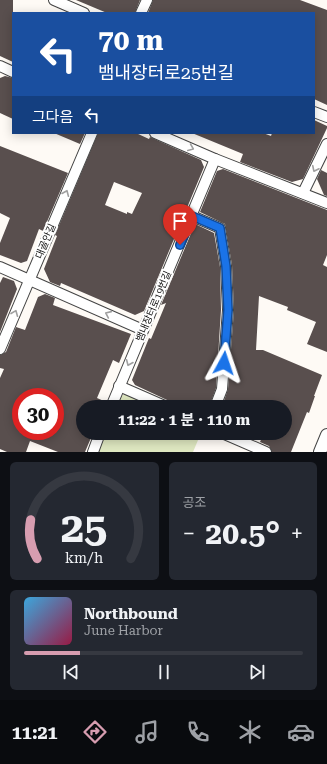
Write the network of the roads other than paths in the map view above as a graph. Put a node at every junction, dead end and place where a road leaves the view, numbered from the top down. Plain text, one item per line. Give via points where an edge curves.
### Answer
1 (54, 0) edge
2 (147, 0) edge
3 (82, 12) edge
4 (142, 12) edge
5 (0, 66) edge
6 (12, 72) edge
7 (315, 112) edge
8 (327, 117) edge
9 (92, 134) edge
10 (157, 134) edge
11 (327, 144) edge
12 (215, 159) junction
13 (303, 193) junction
14 (327, 203) edge
15 (192, 216) junction
16 (0, 267) edge
17 (29, 280) junction
18 (143, 330) junction
19 (0, 349) edge
20 (119, 386) junction
21 (114, 400) edge
22 (150, 400) edge
23 (218, 400) edge
24 (327, 435) edge
25 (97, 440) edge
26 (238, 440) edge
27 (92, 452) edge
28 (266, 452) edge
29 (320, 452) edge

1 - 3 street
2 - 4 street
5 - 6 street
7 - 8 street
17 -> 9 street, 대골안길
10 -> 12 street
11 -> 13 street
12 - 13 street
12 - 15 street, 뱀내장터로19번길
13 - 14 street
15 - 18 street, 뱀내장터로19번길
15 - 23 street via 220,228 226,266 228,310 222,389
16 - 17 street
18 -> 17 street
19 -> 17 street, 대골안길
18 -> 20 street, 뱀내장터로19번길
20 - 21 street, 뱀내장터로19번길
20 - 22 street
24 - 29 street
25 - 27 street
26 - 28 street

